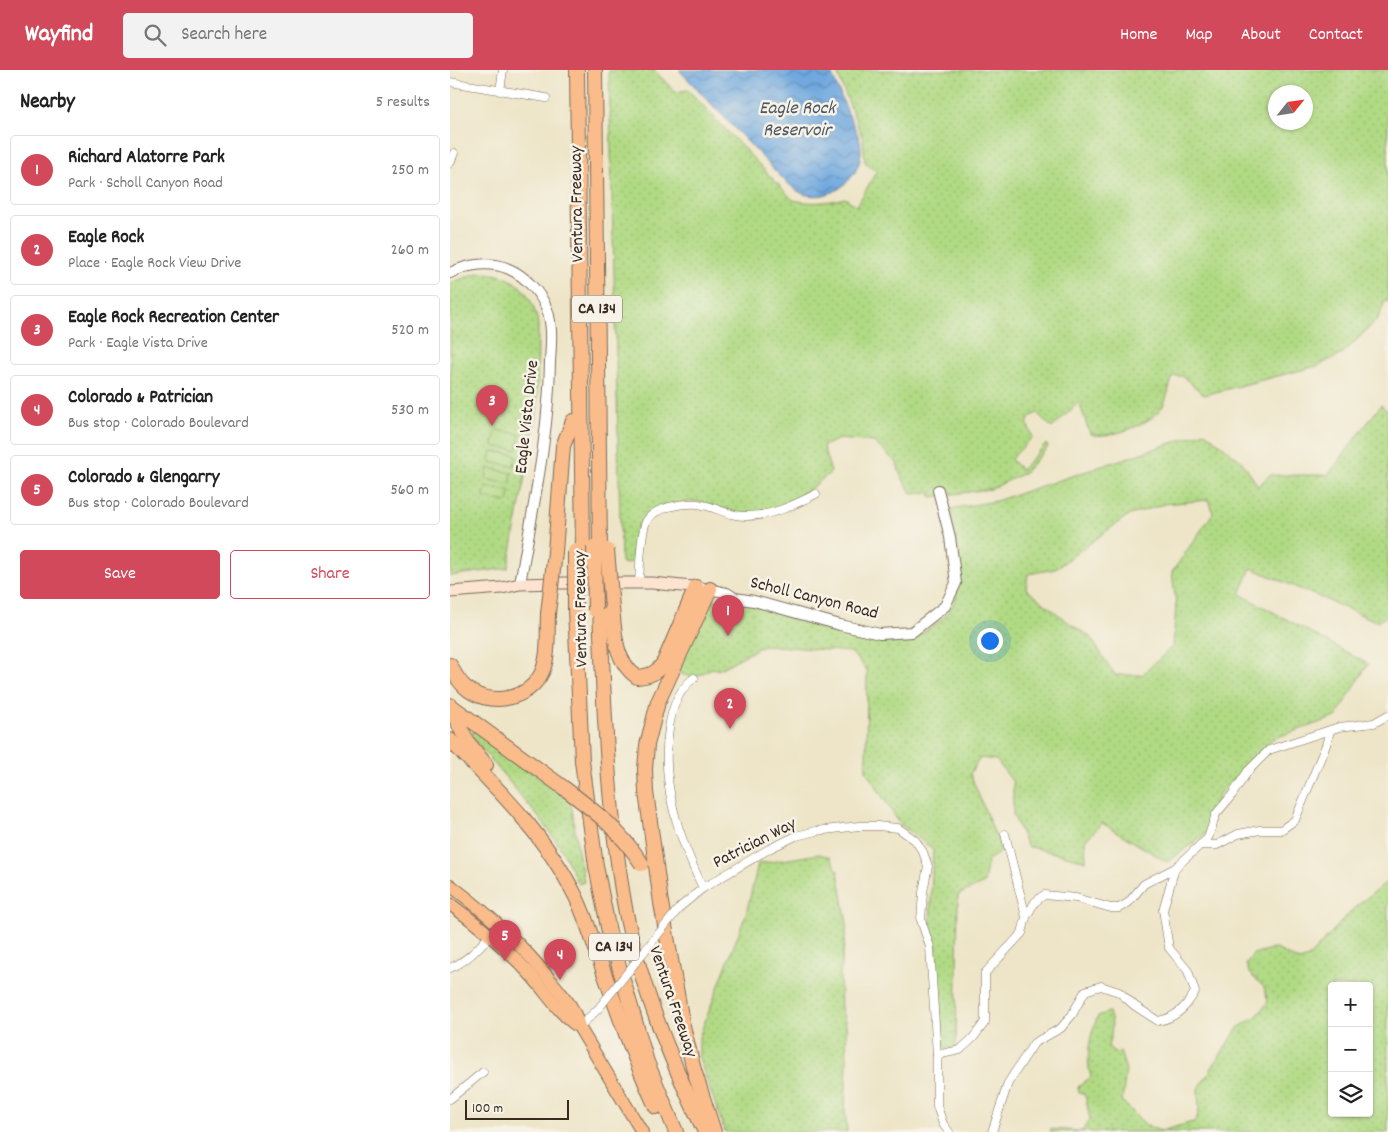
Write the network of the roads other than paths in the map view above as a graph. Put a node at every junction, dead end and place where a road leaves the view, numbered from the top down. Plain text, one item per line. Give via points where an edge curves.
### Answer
1 (503, 70) edge
2 (568, 70) edge
3 (577, 70) edge
4 (588, 70) edge
5 (595, 70) edge
6 (450, 82) edge
7 (500, 91) junction
8 (546, 98) dead end
9 (454, 153) dead end
10 (450, 163) edge
11 (450, 273) edge
12 (573, 421) junction
13 (938, 490) dead end
14 (816, 494) dead end
15 (592, 550) junction
16 (520, 584) junction
17 (638, 584) junction
18 (703, 588) junction
19 (450, 592) edge
20 (593, 609) junction
21 (450, 665) edge
22 (694, 678) dead end
23 (450, 706) edge
24 (1388, 715) edge
25 (1330, 731) junction
26 (450, 740) edge
27 (1005, 834) dead end
28 (1200, 845) junction
29 (556, 862) junction
30 (1175, 868) junction
31 (450, 885) edge
32 (703, 888) junction
33 (450, 904) edge
34 (661, 904) junction
35 (1026, 917) junction
36 (499, 924) junction
37 (490, 935) junction
38 (450, 968) edge
39 (579, 1027) junction
40 (937, 1055) junction
41 (483, 1072) dead end
42 (450, 1099) edge
43 (700, 1128) edge
44 (674, 1130) edge
45 (642, 1132) edge
46 (714, 1132) edge
47 (949, 1132) edge
48 (992, 1132) edge

1 - 7 street
2 - 12 highway, Ventura Freeway / CA 134
3 - 15 highway
4 - 15 highway
5 - 15 highway, Ventura Freeway / CA 134 via 599,456
6 - 7 street
7 - 8 street
9 - 10 street
11 - 16 street, Eagle Vista Drive via 462,267 503,266 517,272 530,284 547,310 551,330 550,396
12 - 15 highway, Ventura Freeway / CA 134
12 - 21 highway, bridge via 563,446 545,660 541,675 524,691 500,700 489,699 465,688
13 - 18 street, Scholl Canyon Road via 950,537 956,583 945,606 912,632 880,634
14 - 17 street via 785,509 747,516 733,516 699,504 657,512 646,521
15 - 20 highway, bridge
15 - 20 highway, Ventura Freeway / CA 134, bridge
16 - 17 main road, Scholl Canyon Road
16 - 19 main road, Scholl Canyon Road
17 - 18 main road, Scholl Canyon Road
18 - 20 highway via 659,669 637,678 622,663 618,650
18 - 34 highway via 658,702 646,745 646,792
20 - 43 highway, Ventura Freeway / CA 134 via 608,779 633,946 658,1025
20 - 44 highway, Ventura Freeway / CA 134 via 582,761 596,866 610,932 647,1062
22 - 32 street via 676,701 671,717 666,766 674,812
23 - 29 highway via 467,741 532,823
23 - 34 highway, bridge via 564,788 618,832 642,864
24 - 25 street via 1374,723
25 - 28 street via 1269,750 1248,771 1216,814 1208,838
25 - 28 street via 1295,820 1281,830 1238,834 1217,845
26 - 29 highway via 518,811
27 - 35 street
28 - 30 street
29 - 44 highway via 575,894 641,1074
30 - 35 street via 1144,884 1128,904 1119,908 1044,894
30 - 48 street via 1163,910 1169,948 1188,972 1195,992 1186,1007 1167,1020 1158,1021 1119,992 1101,986 1085,991 1061,1028 1034,1043 1008,1083
31 - 36 main road
32 - 39 street, Patrician Way, bridge via 680,908 598,1009
32 - 40 street, Patrician Way via 769,849 816,831 859,826 898,828 915,840 928,866 921,920 930,947
33 - 37 main road
34 - 46 highway via 682,1022
35 - 40 street via 1022,933 985,973 985,1022 960,1050
36 - 37 street
36 - 39 main road via 576,1013
37 - 38 street via 470,956
37 - 39 main road via 531,975 567,1019
39 - 45 main road
40 - 47 street, Patrician Way via 937,1106
41 - 42 street

